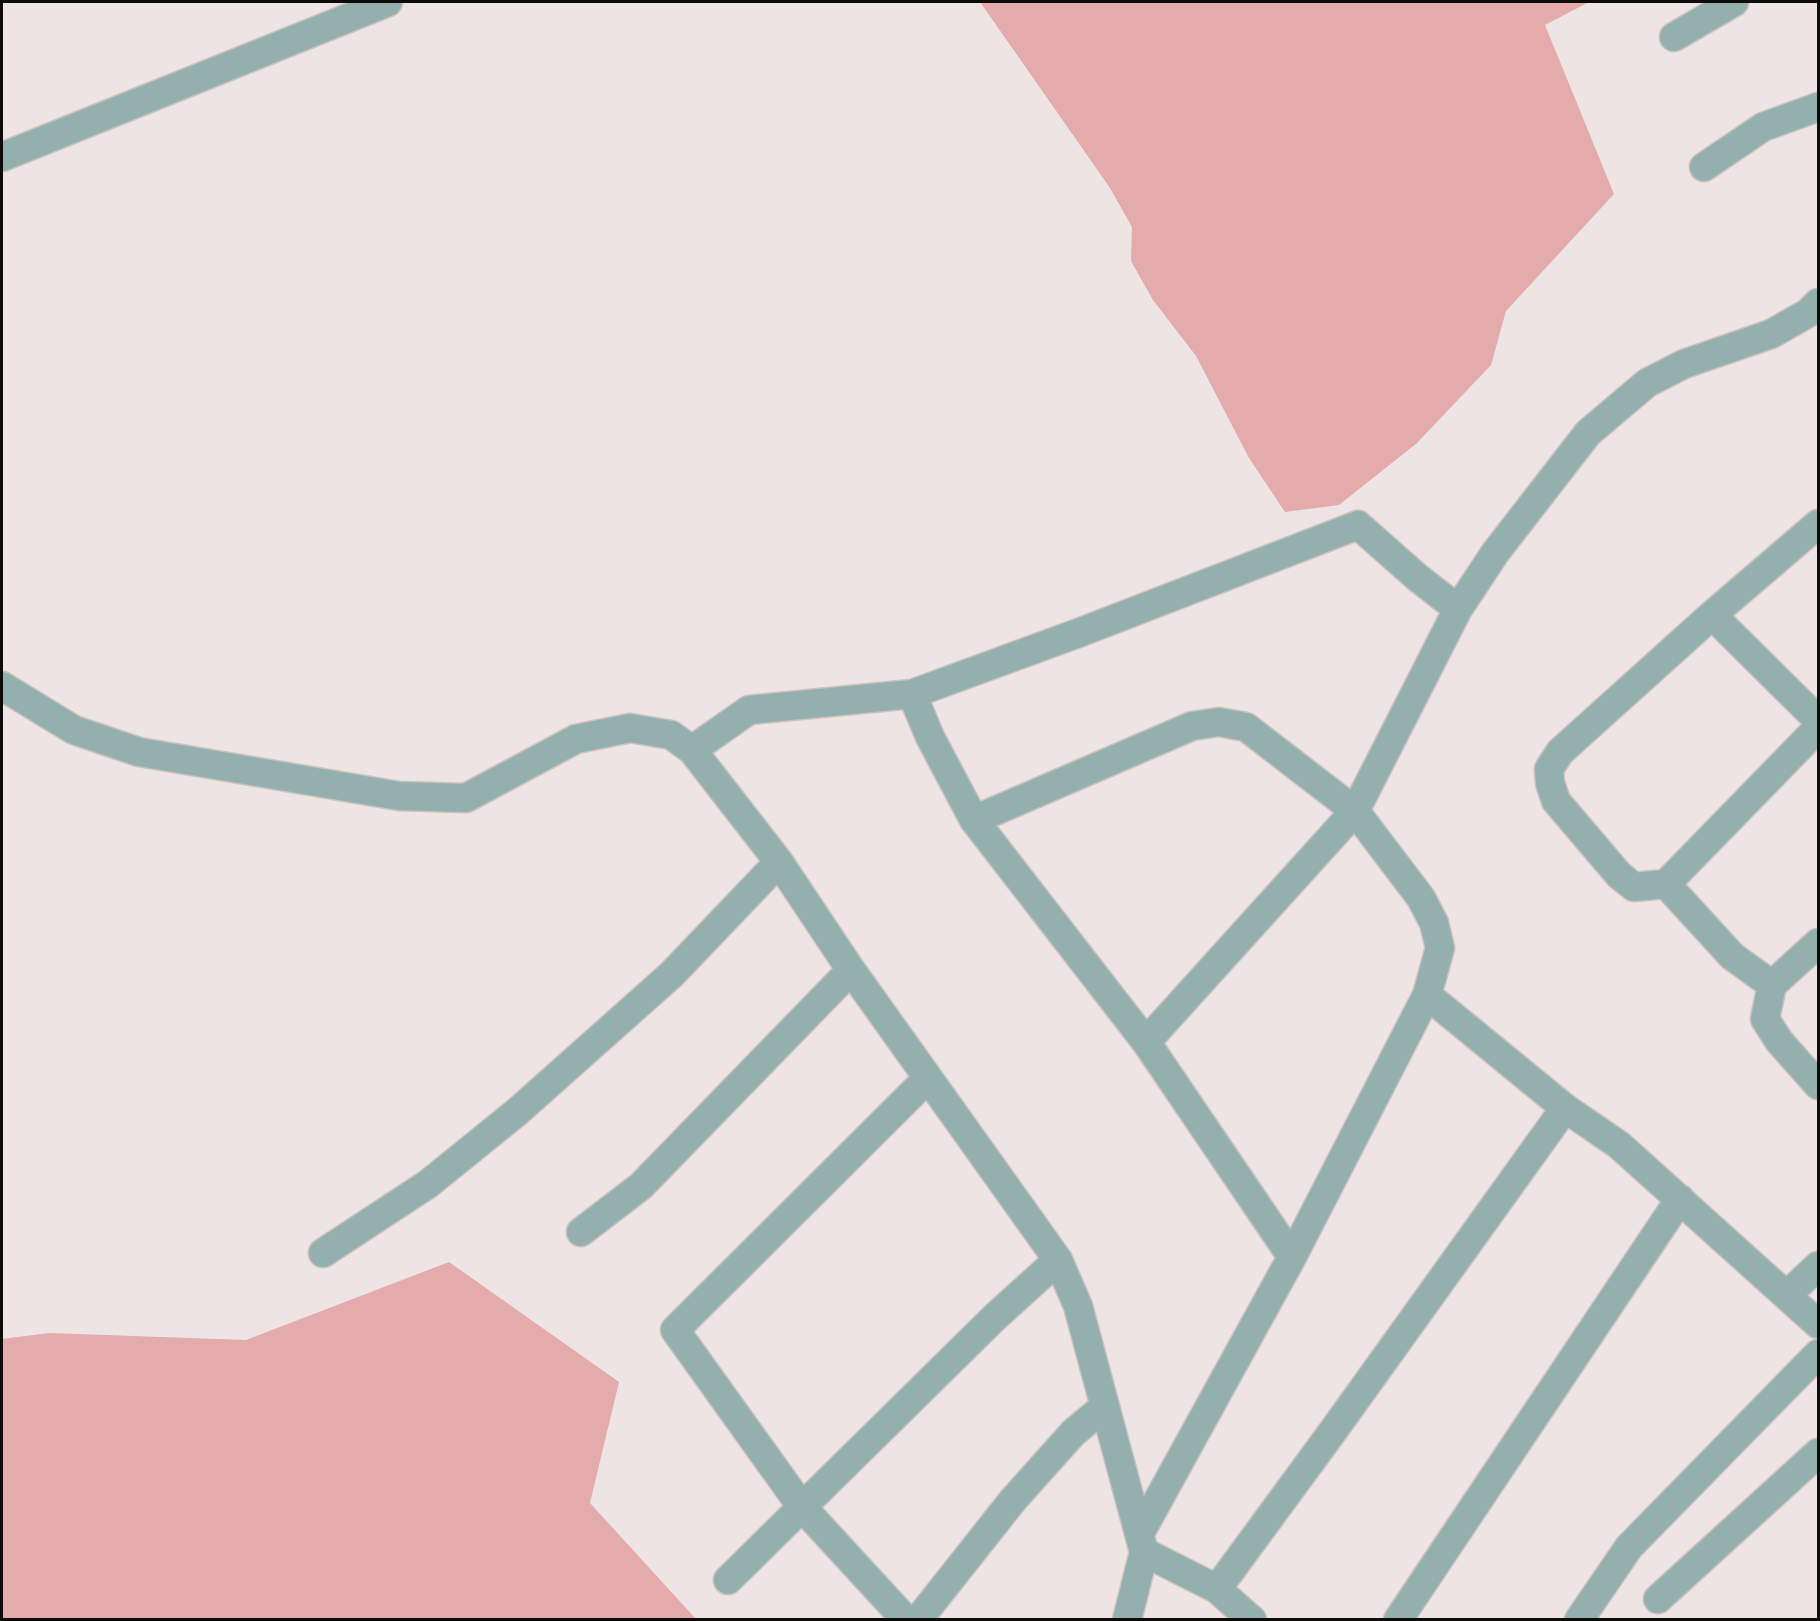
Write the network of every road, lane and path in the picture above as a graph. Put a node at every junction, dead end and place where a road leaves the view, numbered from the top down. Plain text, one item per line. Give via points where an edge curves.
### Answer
1 (388, 2) edge
2 (1734, 2) edge
3 (1674, 37) dead end
4 (1818, 107) edge
5 (2, 157) edge
6 (1704, 167) dead end
7 (1815, 314) edge
8 (1818, 524) edge
9 (1458, 609) junction
10 (1712, 615) junction
11 (2, 686) edge
12 (912, 694) junction
13 (1818, 720) edge
14 (1818, 728) edge
15 (692, 750) junction
16 (1355, 811) junction
17 (974, 820) junction
18 (779, 862) junction
19 (1666, 884) junction
20 (1818, 943) edge
21 (850, 970) junction
22 (1772, 985) junction
23 (1427, 995) junction
24 (1146, 1042) junction
25 (928, 1078) junction
26 (1818, 1085) edge
27 (1565, 1108) junction
28 (1680, 1199) junction
29 (581, 1232) dead end
30 (323, 1253) dead end
31 (1292, 1257) junction
32 (1058, 1260) junction
33 (1818, 1266) edge
34 (1787, 1295) junction
35 (1818, 1324) edge
36 (1818, 1354) edge
37 (1104, 1407) junction
38 (1818, 1453) edge
39 (802, 1507) junction
40 (1142, 1542) junction
41 (728, 1580) dead end
42 (1217, 1589) junction
43 (1658, 1599) dead end
44 (906, 1620) edge
45 (918, 1620) edge
46 (1127, 1620) edge
47 (1252, 1620) edge
48 (1398, 1620) edge
49 (1579, 1620) edge

1 - 5 street
2 - 3 street
4 - 6 street via 1763,127
7 - 9 street via 1684,364 1647,383 1588,432 1495,553
8 - 10 street
9 - 12 street via 1358,525
9 - 16 street
10 - 13 street
10 - 19 street via 1560,752 1549,769 1556,801 1619,875 1634,887
11 - 15 street via 74,730 139,752 399,796 466,798 576,739 630,728 671,735
12 - 15 street via 749,710
12 - 17 street
14 - 19 street
15 - 18 street
16 - 17 street via 1246,727 1220,722 1192,726
16 - 23 street via 1434,923 1440,948
16 - 24 street
17 - 24 street
18 - 21 street
18 - 30 street via 672,974 517,1112 428,1184
19 - 22 street via 1732,956
20 - 22 street
21 - 25 street
21 - 29 street via 641,1186
22 - 26 street via 1765,1019
23 - 27 street
23 - 31 street
24 - 31 street
25 - 32 street
25 - 39 street via 675,1330
27 - 28 street via 1619,1144
27 - 42 street
28 - 34 street
28 - 48 street
31 - 40 street
32 - 37 street via 1078,1306
32 - 39 street
33 - 34 street
34 - 35 street
36 - 49 street via 1629,1547
37 - 40 street
37 - 45 street via 1073,1433 1013,1500
38 - 43 street
39 - 41 street
39 - 44 street
40 - 42 street
40 - 46 street
42 - 47 street

